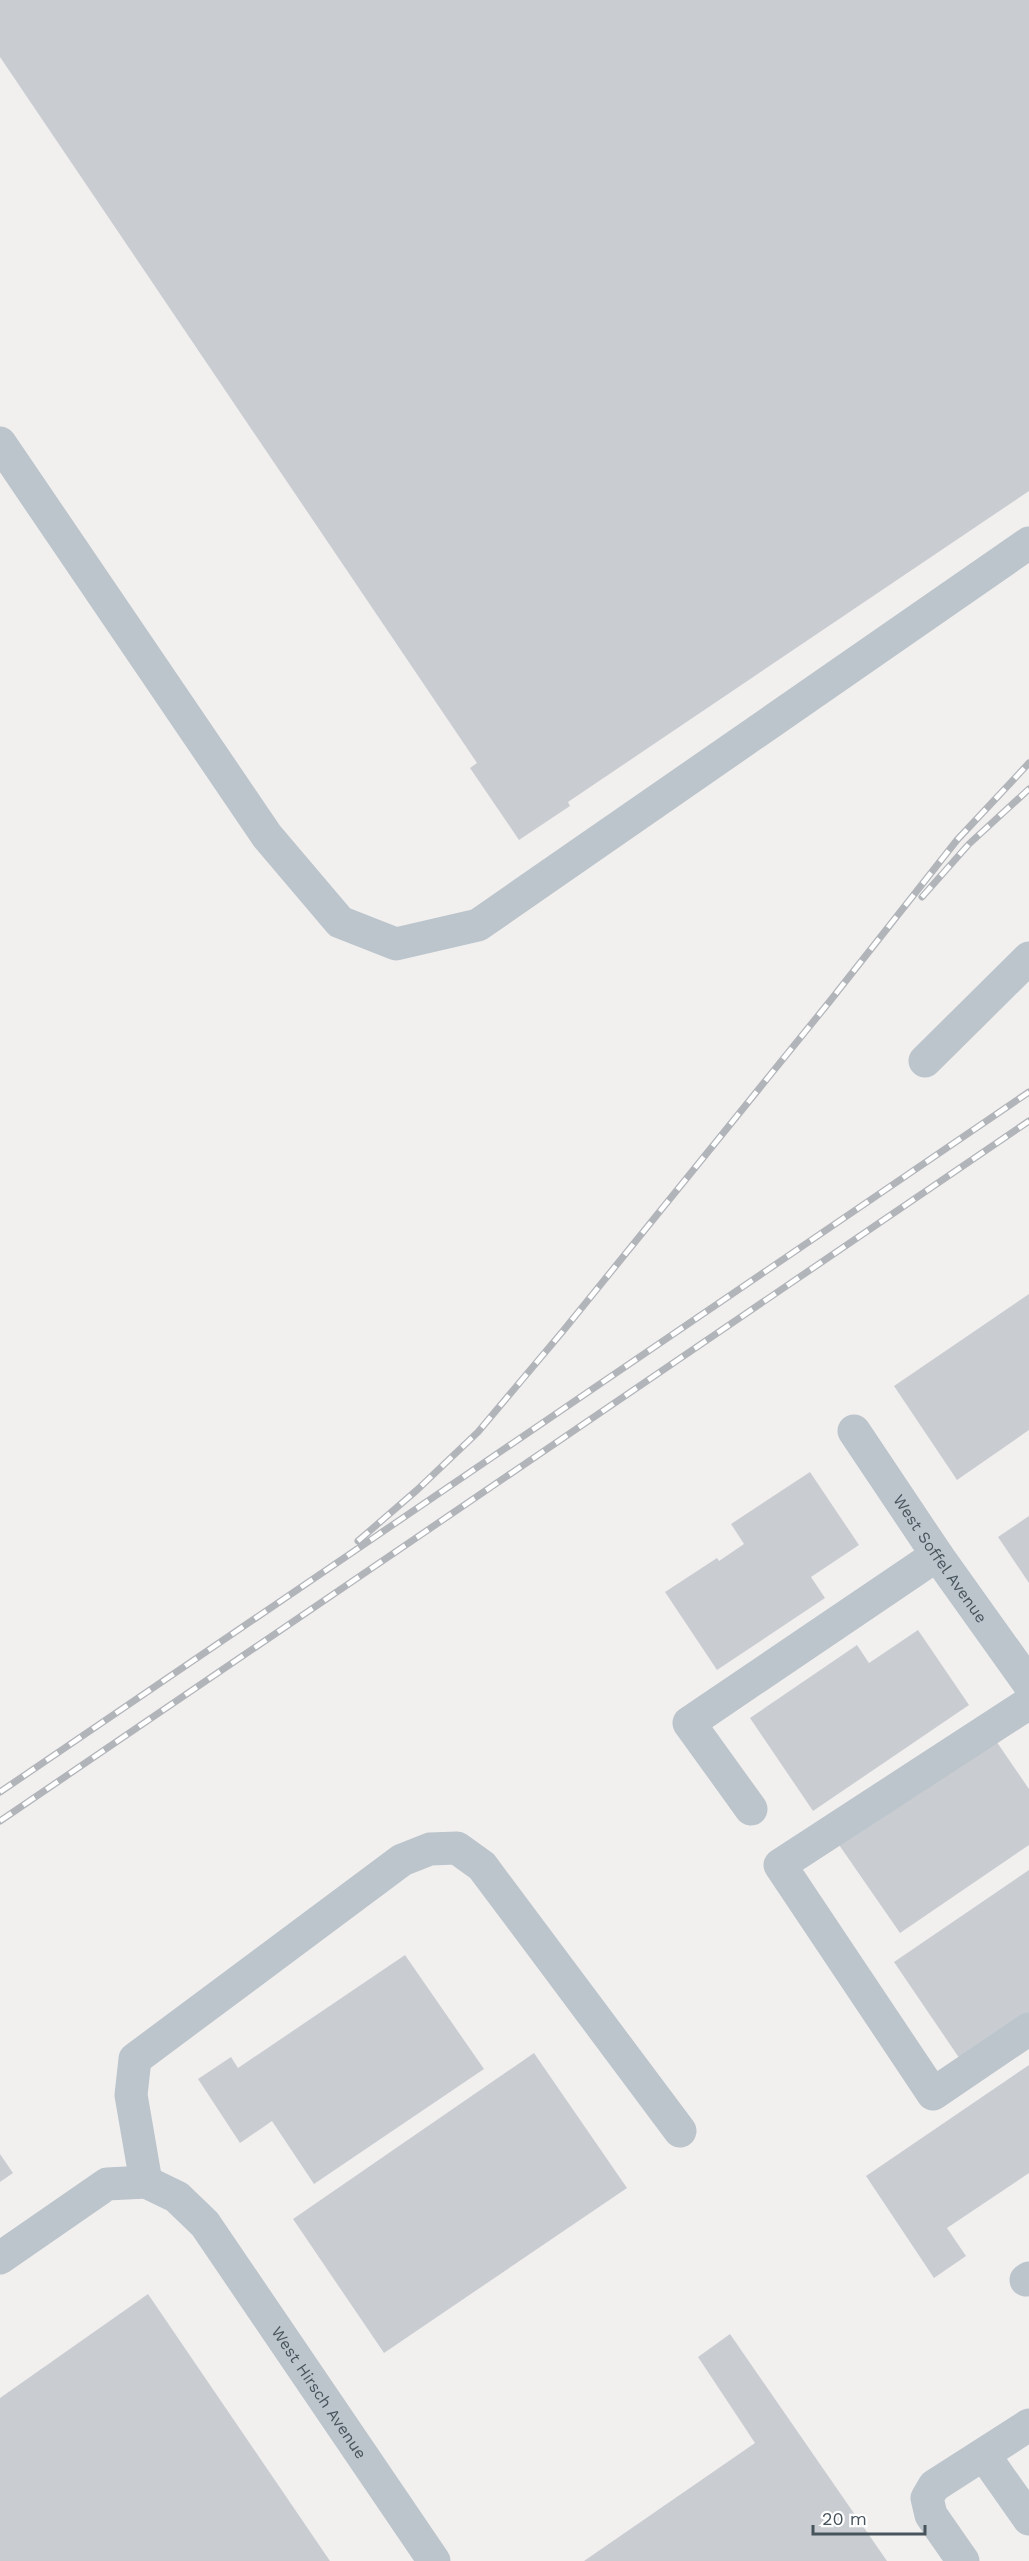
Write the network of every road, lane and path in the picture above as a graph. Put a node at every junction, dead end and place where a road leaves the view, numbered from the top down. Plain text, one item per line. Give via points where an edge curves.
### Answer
1 (0, 443) edge
2 (1029, 543) edge
3 (1029, 958) edge
4 (925, 1060) dead end
5 (854, 1431) dead end
6 (937, 1555) junction
7 (1027, 1682) edge
8 (751, 1809) dead end
9 (1029, 2029) edge
10 (680, 2131) dead end
11 (146, 2182) junction
12 (0, 2258) edge
13 (1029, 2425) edge
14 (984, 2455) junction
15 (1029, 2519) edge
16 (434, 2561) edge
17 (963, 2561) edge

1 - 2 street via 267,836 340,922 396,944 478,925
3 - 4 street
5 - 6 street, West Soffel Avenue
6 - 7 street, West Soffel Avenue
6 - 8 street via 689,1723
7 - 9 street via 780,1864 933,2094
10 - 11 street via 482,1866 457,1848 430,1849 402,1860 135,2059 131,2095
11 - 12 street via 107,2184
11 - 16 street, West Hirsch Avenue via 177,2197 205,2224
13 - 14 street
14 - 15 street
14 - 17 street via 934,2486 927,2498 931,2515

